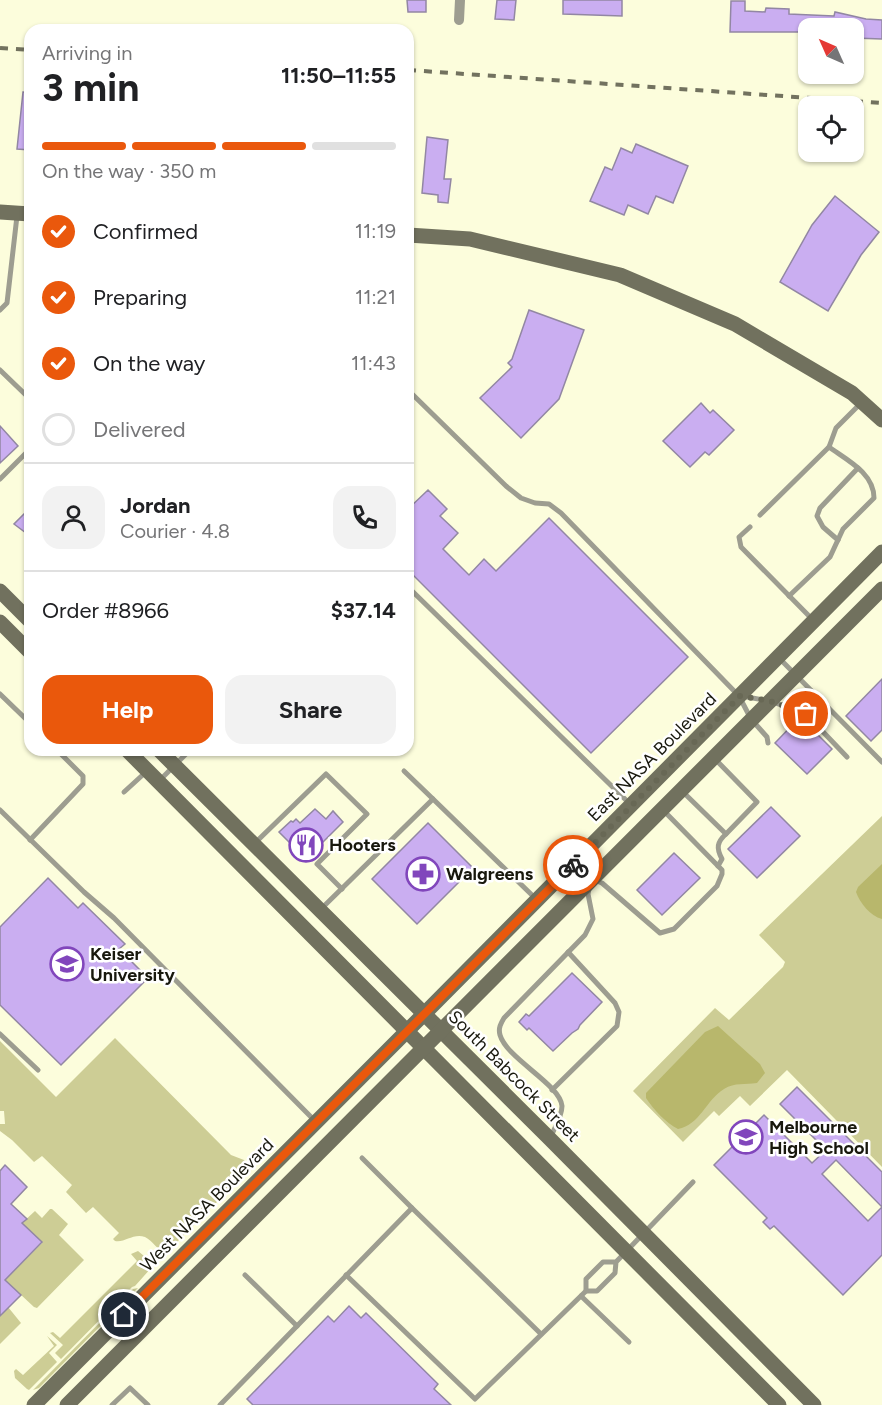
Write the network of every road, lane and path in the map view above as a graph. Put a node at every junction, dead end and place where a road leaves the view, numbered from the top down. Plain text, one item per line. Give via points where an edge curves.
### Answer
1 (460, 0) edge
2 (459, 20) dead end
3 (0, 212) edge
4 (24, 214) edge
5 (414, 236) edge
6 (0, 310) edge
7 (0, 370) edge
8 (24, 393) edge
9 (414, 396) edge
10 (862, 402) junction
11 (882, 420) edge
12 (829, 447) junction
13 (24, 455) edge
14 (858, 468) junction
15 (0, 479) edge
16 (760, 515) dead end
17 (750, 526) dead end
18 (838, 540) junction
19 (882, 552) edge
20 (0, 591) edge
21 (880, 593) edge
22 (414, 594) edge
23 (789, 596) junction
24 (17, 608) junction
25 (24, 615) edge
26 (814, 621) junction
27 (0, 623) edge
28 (24, 646) edge
29 (778, 657) junction
30 (796, 675) junction
31 (0, 694) edge
32 (740, 696) junction
33 (770, 701) junction
34 (24, 717) edge
35 (751, 719) junction
36 (768, 743) dead end
37 (63, 756) edge
38 (133, 756) edge
39 (165, 756) edge
40 (184, 756) edge
41 (713, 757) junction
42 (847, 757) dead end
43 (882, 762) edge
44 (175, 765) junction
45 (147, 770) junction
46 (404, 771) dead end
47 (158, 782) junction
48 (681, 790) junction
49 (124, 792) dead end
50 (433, 799) junction
51 (631, 806) junction
52 (662, 809) junction
53 (0, 810) edge
54 (726, 834) junction
55 (30, 840) junction
56 (254, 844) junction
57 (574, 863) junction
58 (718, 866) junction
59 (591, 879) junction
60 (342, 889) junction
61 (537, 900) junction
62 (320, 910) junction
63 (568, 952) junction
64 (424, 1014) junction
65 (440, 1030) junction
66 (407, 1032) junction
67 (0, 1034) edge
68 (423, 1048) junction
69 (38, 1070) dead end
70 (552, 1090) junction
71 (316, 1123) junction
72 (549, 1138) junction
73 (362, 1158) dead end
74 (693, 1182) dead end
75 (412, 1208) junction
76 (643, 1234) junction
77 (621, 1257) junction
78 (245, 1275) dead end
79 (346, 1275) junction
80 (583, 1293) junction
81 (297, 1326) junction
82 (541, 1334) junction
83 (629, 1342) dead end
84 (34, 1405) edge
85 (67, 1405) edge
86 (112, 1405) edge
87 (148, 1405) edge
88 (220, 1405) edge
89 (779, 1405) edge
90 (814, 1405) edge

1 - 2 street
3 - 4 main road
4 - 6 lane via 7,303
5 - 10 main road via 470,239 620,275 735,324
7 - 8 lane
9 - 32 lane via 520,498 549,504 561,513
10 - 11 main road
10 - 12 lane via 836,429
12 - 14 lane
12 - 16 lane
13 - 15 lane
14 - 18 lane via 874,487 874,498 843,529
14 - 18 lane via 817,516
17 - 23 lane via 740,537 741,547
18 - 23 lane via 830,557
19 - 26 main road, East NASA Boulevard
20 - 24 main road
21 - 30 main road
22 - 51 lane
23 - 26 lane
24 - 25 main road
24 - 27 street
26 - 29 main road, East NASA Boulevard
27 - 28 main road
29 - 30 lane
29 - 32 main road, East NASA Boulevard
30 - 33 main road
30 - 43 lane
31 - 34 lane
32 - 33 lane
32 - 35 lane
32 - 51 main road, East NASA Boulevard
33 - 35 main road
33 - 42 lane via 806,714
35 - 36 lane
35 - 41 main road
37 - 55 lane via 83,776 83,784
38 - 45 main road
39 - 44 main road, South Babcock Street
40 - 44 lane
41 - 48 main road
41 - 54 lane via 757,802
44 - 47 lane
44 - 56 main road, South Babcock Street
45 - 47 main road
45 - 49 lane
46 - 50 lane
47 - 66 main road
48 - 52 main road
48 - 54 lane
50 - 60 lane
50 - 61 lane
51 - 57 main road, East NASA Boulevard
52 - 58 lane
52 - 59 main road
53 - 55 lane
54 - 58 lane via 719,840 717,851 722,859
55 - 71 lane via 114,918
56 - 60 lane via 326,774 367,814 317,864
56 - 62 main road, South Babcock Street
57 - 59 lane
57 - 61 main road, East NASA Boulevard
58 - 59 lane via 722,874 717,886 674,929 660,933 602,883
59 - 63 lane via 588,894 593,919 585,935
59 - 65 main road
60 - 62 lane
61 - 64 main road, East NASA Boulevard
62 - 64 main road, South Babcock Street
63 - 70 lane via 619,1012 617,1026
63 - 70 lane via 499,1027 505,1046
64 - 65 main road, South Babcock Street
64 - 66 main road
65 - 68 main road
65 - 72 main road, South Babcock Street
66 - 68 main road
66 - 71 main road, West NASA Boulevard
67 - 69 lane
68 - 77 main road
68 - 85 main road
70 - 72 lane via 562,1106
71 - 84 main road, West NASA Boulevard
72 - 76 main road, South Babcock Street
73 - 75 lane
74 - 76 lane
75 - 79 lane
75 - 82 lane
76 - 77 lane
76 - 90 main road, South Babcock Street
77 - 80 lane via 615,1272 597,1291
77 - 80 lane via 603,1262 586,1279
77 - 89 main road
78 - 81 lane
79 - 81 lane
79 - 82 lane via 475,1399
80 - 82 lane
80 - 83 lane
81 - 88 lane
86 - 87 lane via 130,1388

